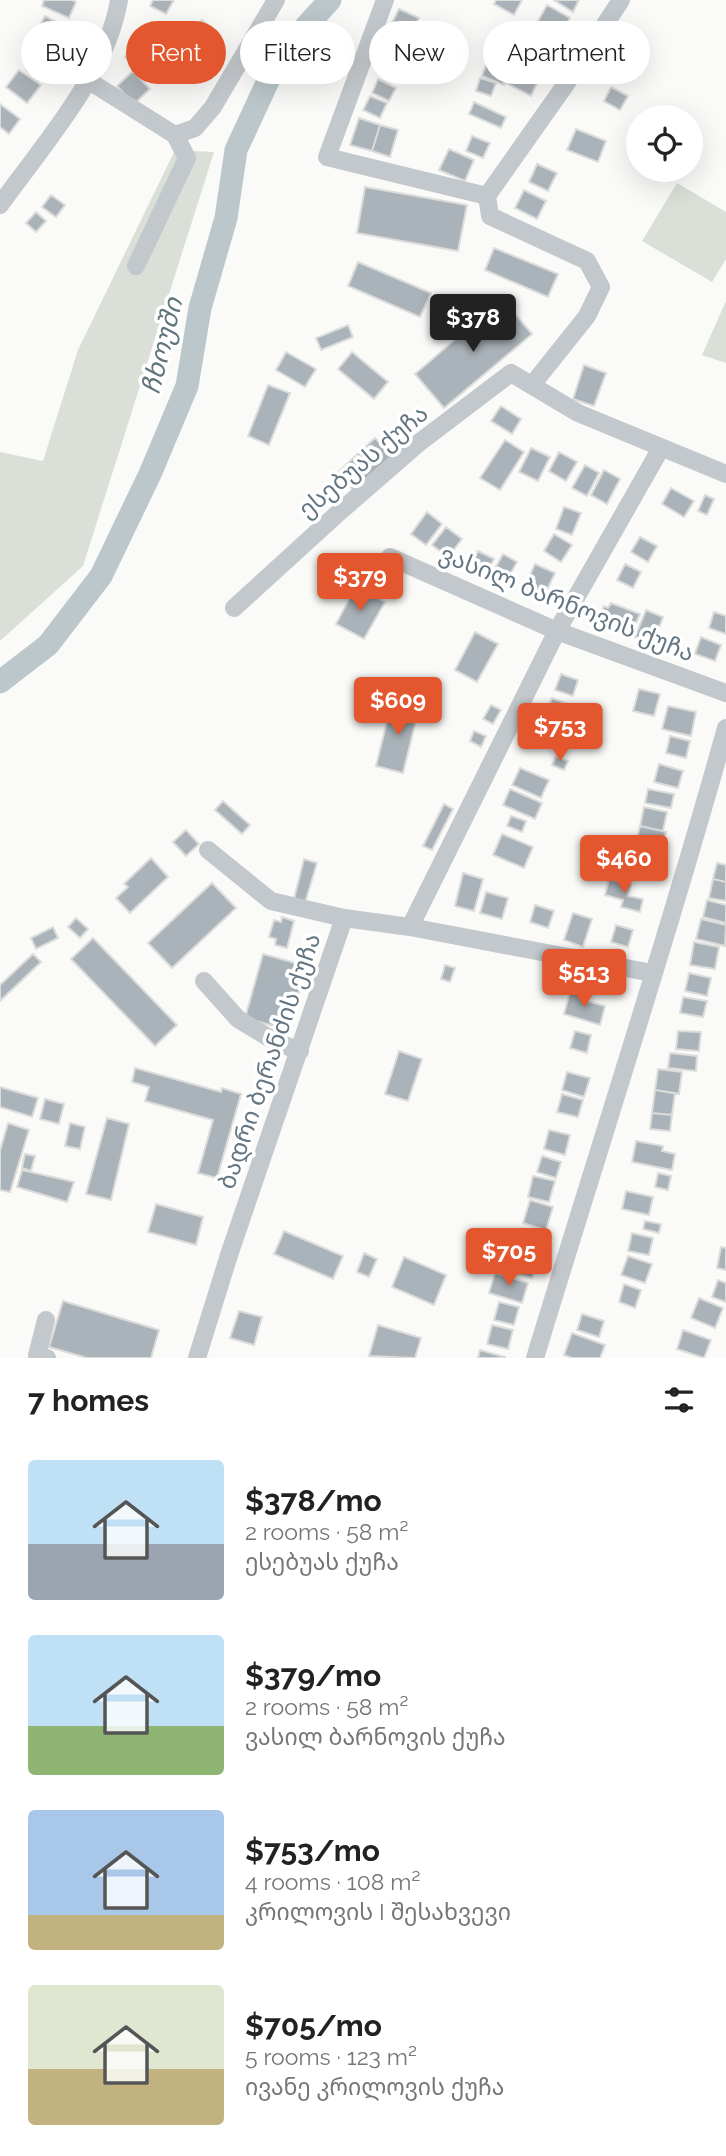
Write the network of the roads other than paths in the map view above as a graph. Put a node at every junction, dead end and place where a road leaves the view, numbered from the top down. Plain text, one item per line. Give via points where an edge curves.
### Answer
1 (119, 0) edge
2 (276, 0) edge
3 (385, 0) edge
4 (621, 0) edge
5 (112, 30) edge
6 (87, 84) edge
7 (94, 84) edge
8 (175, 135) junction
9 (486, 196) junction
10 (0, 205) edge
11 (136, 266) dead end
12 (532, 385) junction
13 (661, 447) junction
14 (726, 474) edge
15 (390, 557) dead end
16 (234, 608) dead end
17 (557, 631) junction
18 (726, 693) edge
19 (726, 728) edge
20 (208, 850) dead end
21 (344, 918) junction
22 (410, 927) junction
23 (652, 972) junction
24 (204, 981) dead end
25 (300, 1051) junction
26 (46, 1320) dead end
27 (47, 1358) edge
28 (197, 1358) edge
29 (535, 1358) edge

1 - 5 street
2 - 8 street via 213,107 195,128
3 - 9 street via 327,157
4 - 9 street
6 - 10 street
7 - 8 street
8 - 11 street via 187,158
9 - 12 street via 490,216 587,261 601,287 587,316
12 - 13 street, ესებუას ქუჩა via 578,413
12 - 16 street, ესებუას ქუჩა via 511,373 410,451
13 - 14 street, ესებუას ქუჩა
13 - 17 street
15 - 17 street, ვასილ ბარნოვის ქუჩა
17 - 18 street, ვასილ ბარნოვის ქუჩა
17 - 22 street
19 - 23 street
20 - 21 street via 271,901
21 - 22 street, ბადრი ბერანძის ქუჩა
21 - 25 street, ბადრი ბერანძის ქუჩა
22 - 23 street, ბადრი ბერანძის ქუჩა
23 - 29 street
24 - 25 street via 238,1019
25 - 28 street, ბადრი ბერანძის ქუჩა
26 - 27 street via 37,1355

